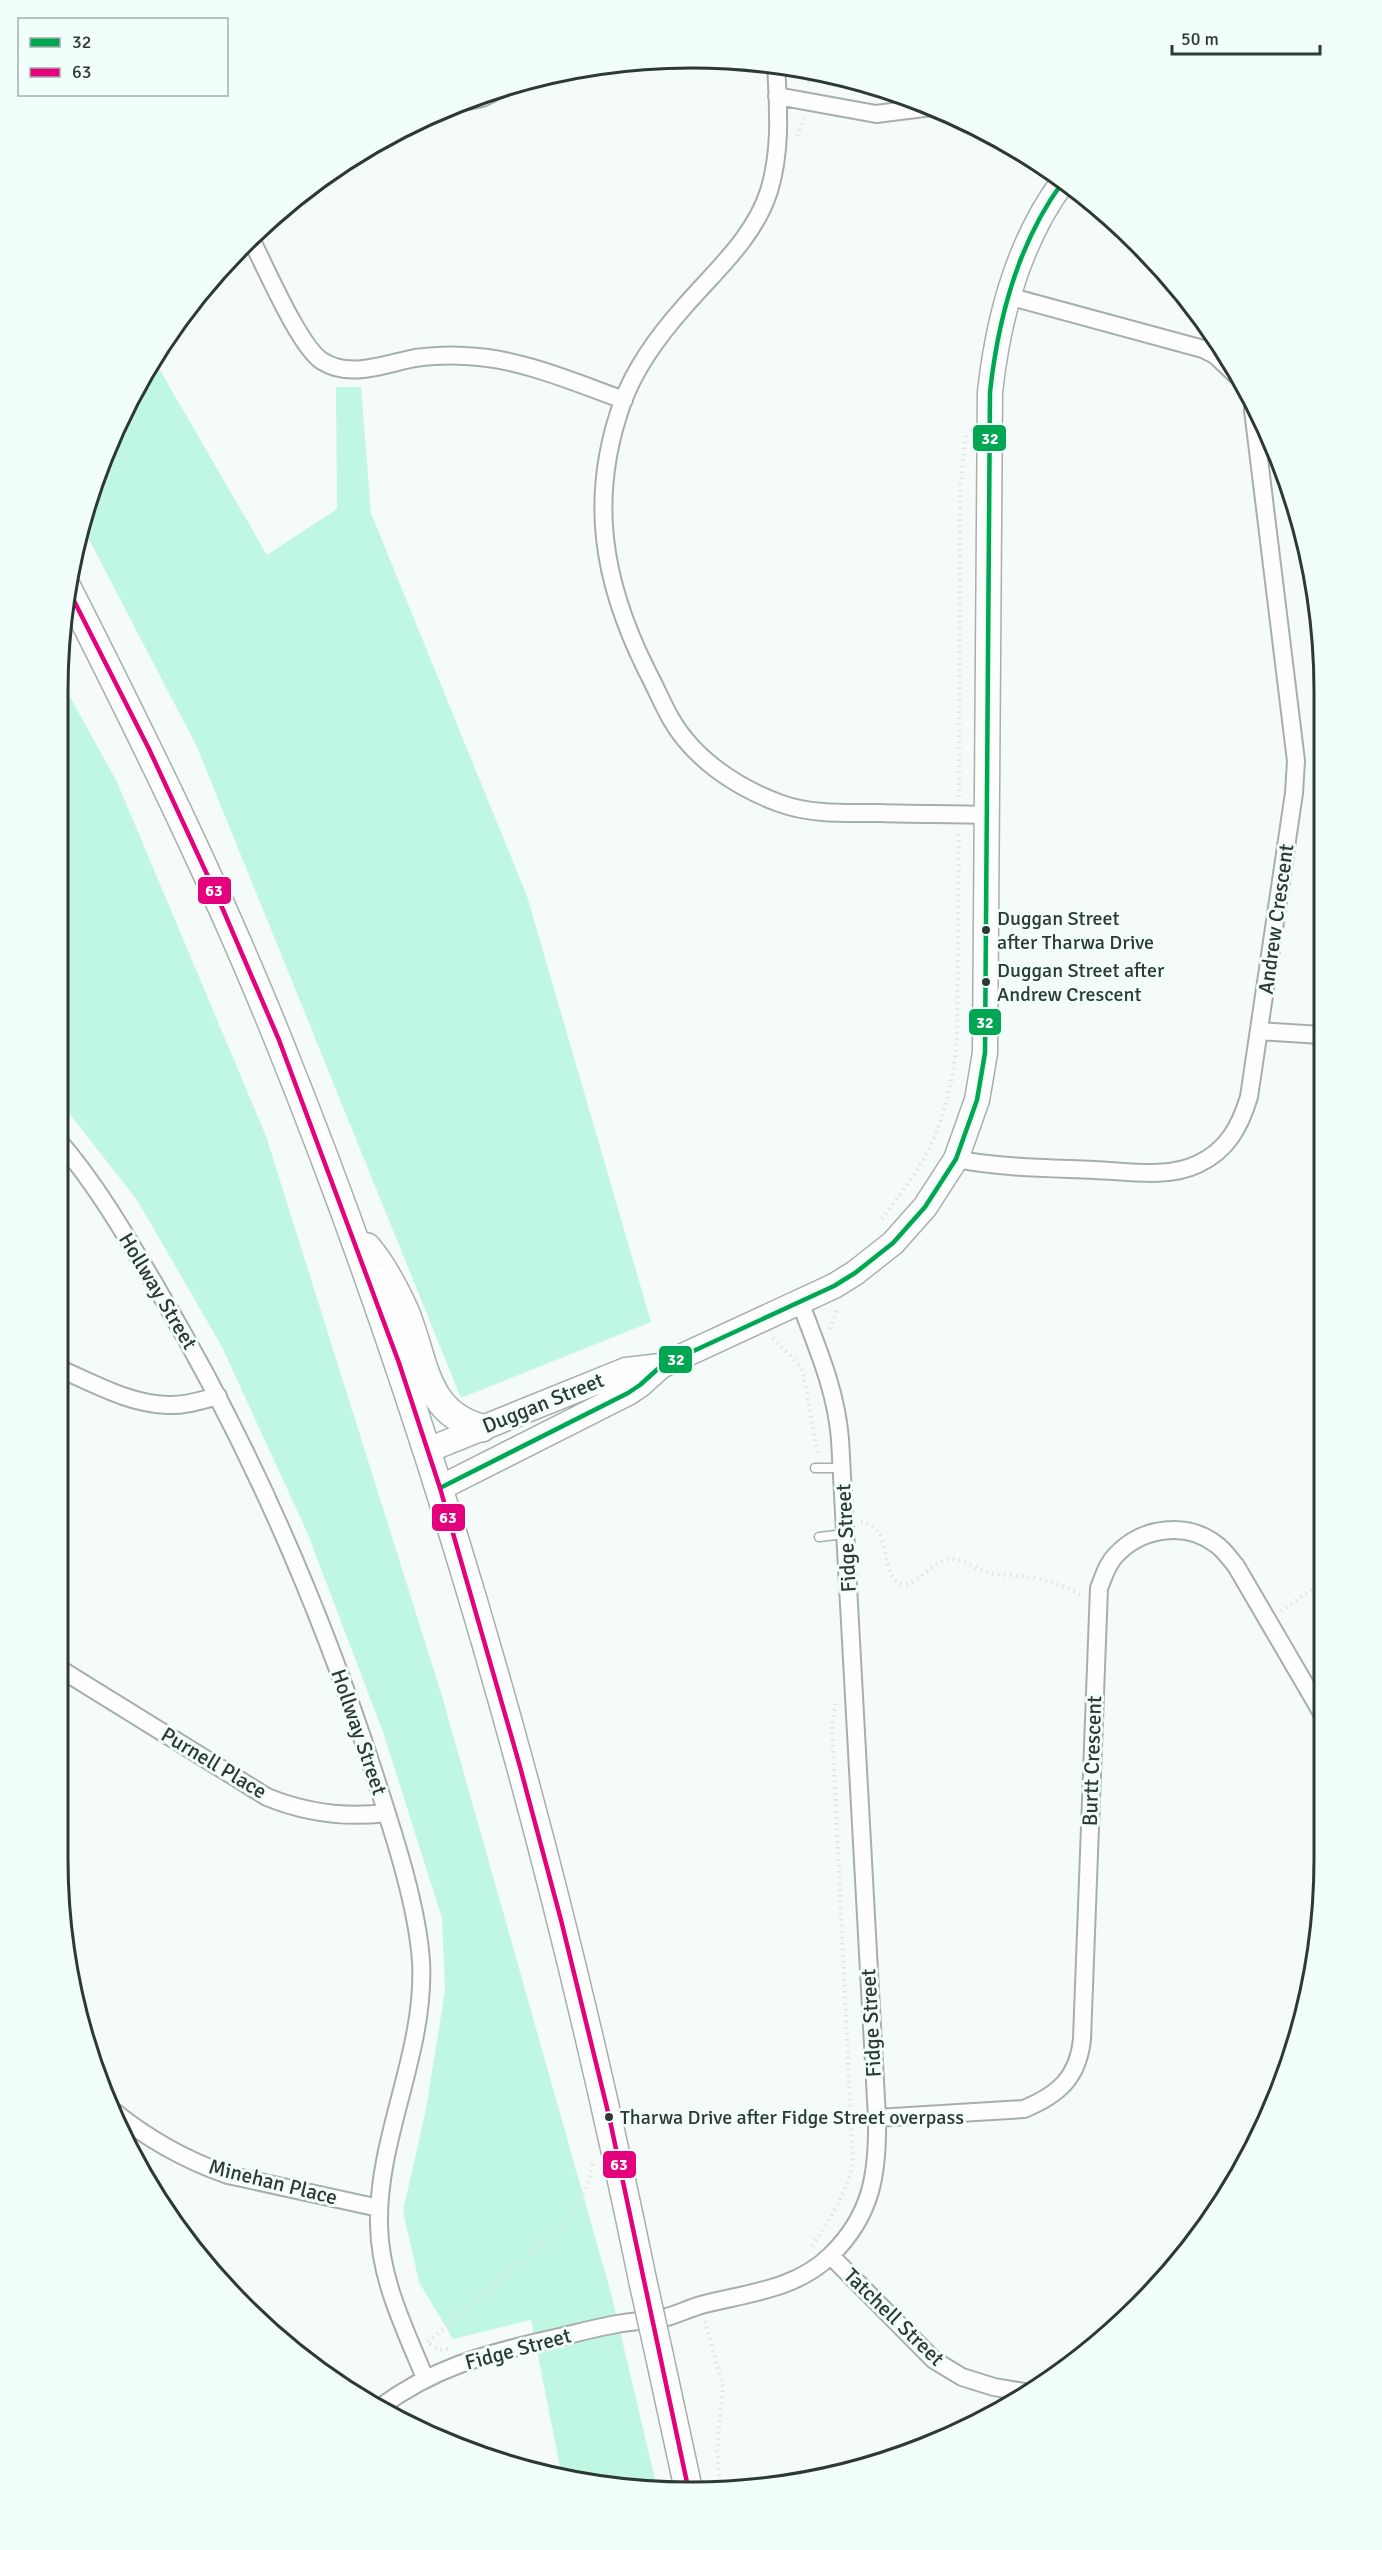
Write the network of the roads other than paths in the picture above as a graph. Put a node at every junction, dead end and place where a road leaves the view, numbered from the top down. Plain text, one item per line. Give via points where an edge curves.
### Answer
1 (776, 74) edge
2 (777, 96) junction
3 (914, 109) edge
4 (1059, 188) edge
5 (254, 246) edge
6 (1008, 296) junction
7 (1216, 356) edge
8 (624, 400) junction
9 (1255, 426) edge
10 (74, 602) edge
11 (987, 815) junction
12 (1259, 1031) junction
13 (1315, 1035) edge
14 (67, 1150) edge
15 (956, 1159) junction
16 (347, 1224) junction
17 (800, 1302) junction
18 (661, 1366) junction
19 (67, 1372) edge
20 (218, 1396) junction
21 (482, 1428) junction
22 (428, 1450) junction
23 (814, 1468) dead end
24 (842, 1468) junction
25 (440, 1488) junction
26 (845, 1529) junction
27 (819, 1537) dead end
28 (67, 1673) edge
29 (1315, 1701) edge
30 (386, 1813) junction
31 (877, 2118) junction
32 (125, 2119) edge
33 (379, 2208) junction
34 (831, 2256) junction
35 (425, 2378) junction
36 (1016, 2391) edge
37 (387, 2403) edge
38 (687, 2482) edge

1 - 2 street
2 - 3 street via 876,114
2 - 8 street via 778,152 761,210 740,244 655,342
4 - 6 street, Duggan Street via 1038,223
5 - 8 street via 302,339 320,360 337,368 355,371 418,358 487,358
6 - 7 street via 1203,349
6 - 11 street, Duggan Street via 990,392
8 - 11 street via 610,446 603,494 604,543 614,591 634,645 672,721 696,751 742,787 781,804 822,813
9 - 12 street, Andrew Crescent via 1296,761
10 - 16 main road via 149,749 218,898 279,1040
11 - 15 street, Duggan Street via 985,1053 977,1100
12 - 13 street
12 - 15 street, Andrew Crescent via 1241,1124 1224,1147 1200,1164 1159,1173 992,1166
14 - 20 street, Hollway Street via 125,1234
15 - 17 street, Duggan Street via 925,1207 892,1243 855,1273
16 - 21 main road via 380,1262 405,1312 438,1399 450,1414
16 - 22 main road
17 - 18 street, Duggan Street
17 - 24 street, Fidge Street via 828,1377 838,1418
18 - 21 street, Duggan Street via 626,1370
18 - 25 street, Duggan Street via 628,1393
19 - 20 street via 133,1400 167,1405
20 - 30 street, Hollway Street via 268,1497 312,1600
21 - 22 street, Duggan Street
22 - 25 main road
23 - 24 lane
24 - 26 street, Fidge Street
25 - 38 main road, bridge via 561,1920 609,2116
26 - 27 lane
26 - 31 street, Fidge Street
28 - 30 street, Purnell Place via 267,1797 326,1814
29 - 31 street, Burtt Crescent via 1236,1566 1219,1546 1197,1534 1173,1529 1142,1536 1116,1554 1100,1588 1082,2039 1071,2074 1046,2100 1024,2109
30 - 33 street, Hollway Street via 413,1910 421,1982 417,2030 385,2163
31 - 34 street, Fidge Street via 878,2158 870,2194 854,2228
32 - 33 street, Minehan Place via 160,2145 204,2167
33 - 35 street, Hollway Street via 384,2272
34 - 35 street, Fidge Street via 778,2288 670,2316 617,2324 472,2358
34 - 36 street, Tatchell Street via 934,2360 962,2378
35 - 37 street, Fidge Street

